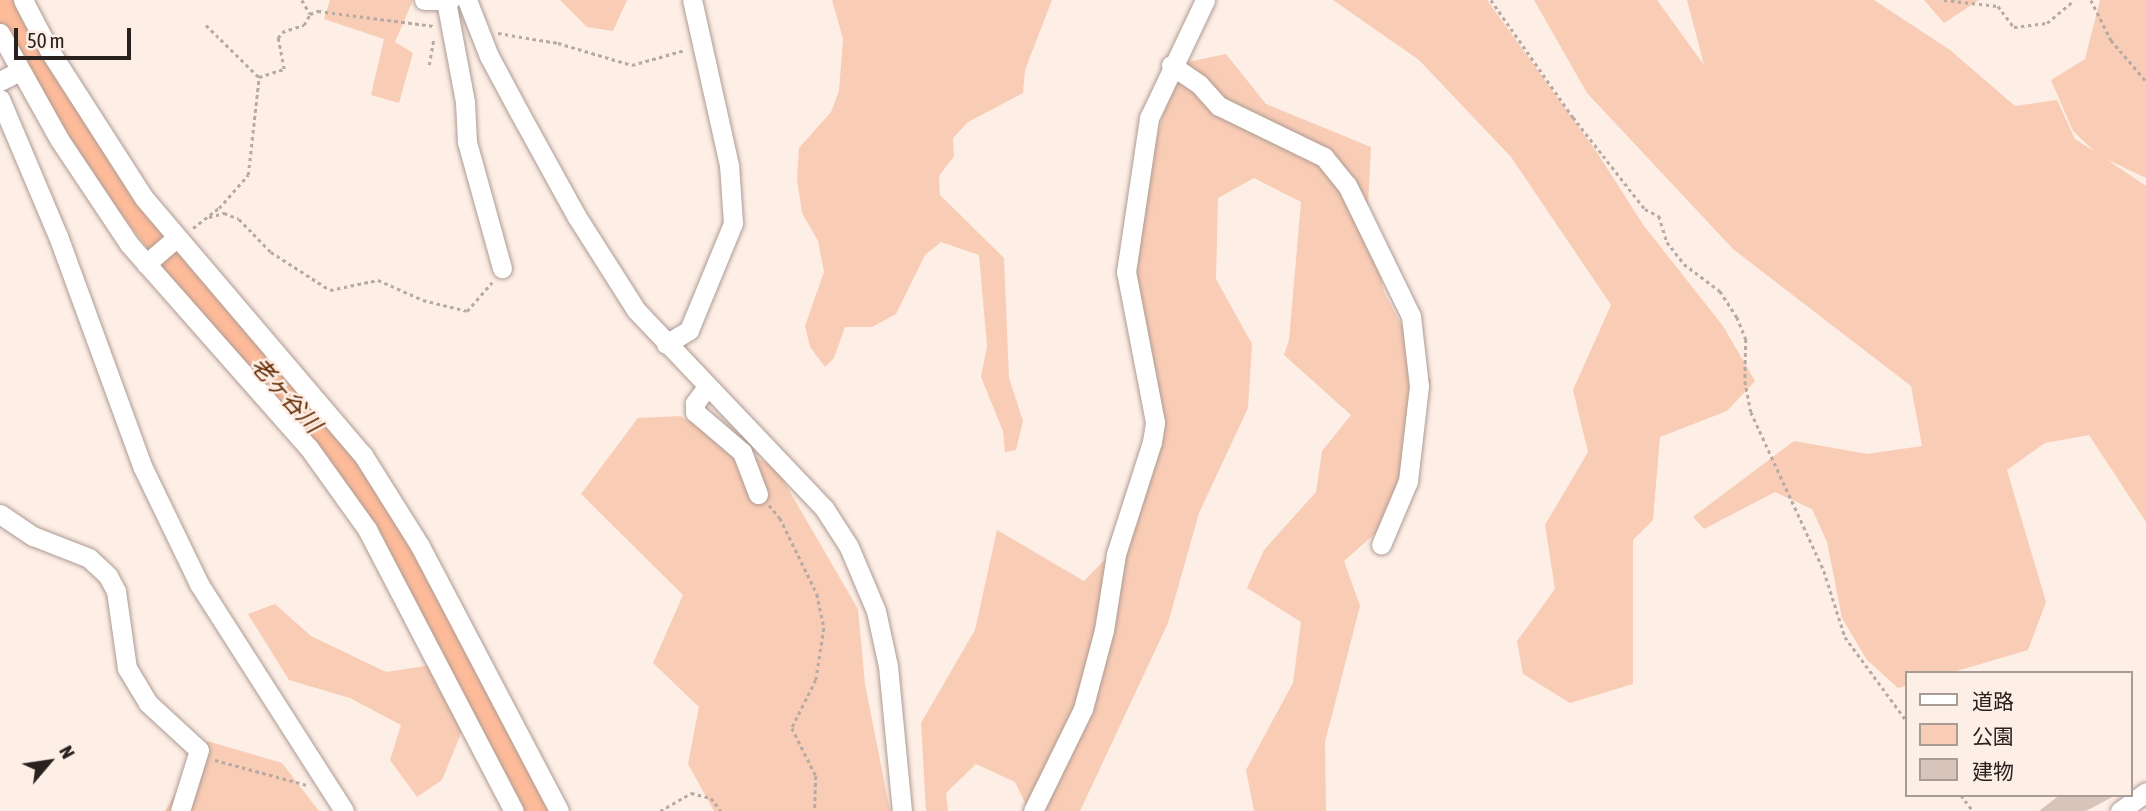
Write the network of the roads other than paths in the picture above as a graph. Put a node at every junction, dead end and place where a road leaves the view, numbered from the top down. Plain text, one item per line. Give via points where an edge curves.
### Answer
1 (23, 0) edge
2 (424, 0) edge
3 (448, 0) edge
4 (467, 0) edge
5 (692, 0) edge
6 (1205, 0) edge
7 (0, 33) edge
8 (1171, 65) junction
9 (20, 71) junction
10 (0, 81) edge
11 (0, 99) edge
12 (175, 239) junction
13 (146, 264) junction
14 (502, 268) road end
15 (666, 344) junction
16 (706, 388) junction
17 (758, 494) road end
18 (0, 514) edge
19 (1381, 545) dead end
20 (2146, 792) edge
21 (180, 811) edge
22 (344, 811) edge
23 (514, 811) edge
24 (559, 811) edge
25 (902, 811) edge
26 (1033, 811) edge
27 (2120, 811) edge

1 - 12 street via 49,50
2 - 3 street
3 - 14 street via 467,142
4 - 15 street via 489,56 577,217 636,310
5 - 15 street via 729,164 733,223 689,330
6 - 8 street
7 - 9 street
8 - 19 street via 1199,83 1219,106 1324,157 1347,185 1410,316 1419,386 1408,481
8 - 26 street via 1149,118 1126,272 1155,422 1152,442 1111,574 1104,630 1083,709
9 - 10 street
9 - 13 street via 60,139
11 - 22 street via 58,236 144,468 193,572
12 - 13 street
12 - 24 street via 363,455 420,545
13 - 23 street via 309,448 368,529
15 - 16 street
16 - 17 street via 695,403 695,412 742,452
16 - 25 street via 824,508 849,547 876,611 888,666
18 - 21 street via 33,536 89,558 108,576 116,591 127,668 148,703 199,750
20 - 27 street

